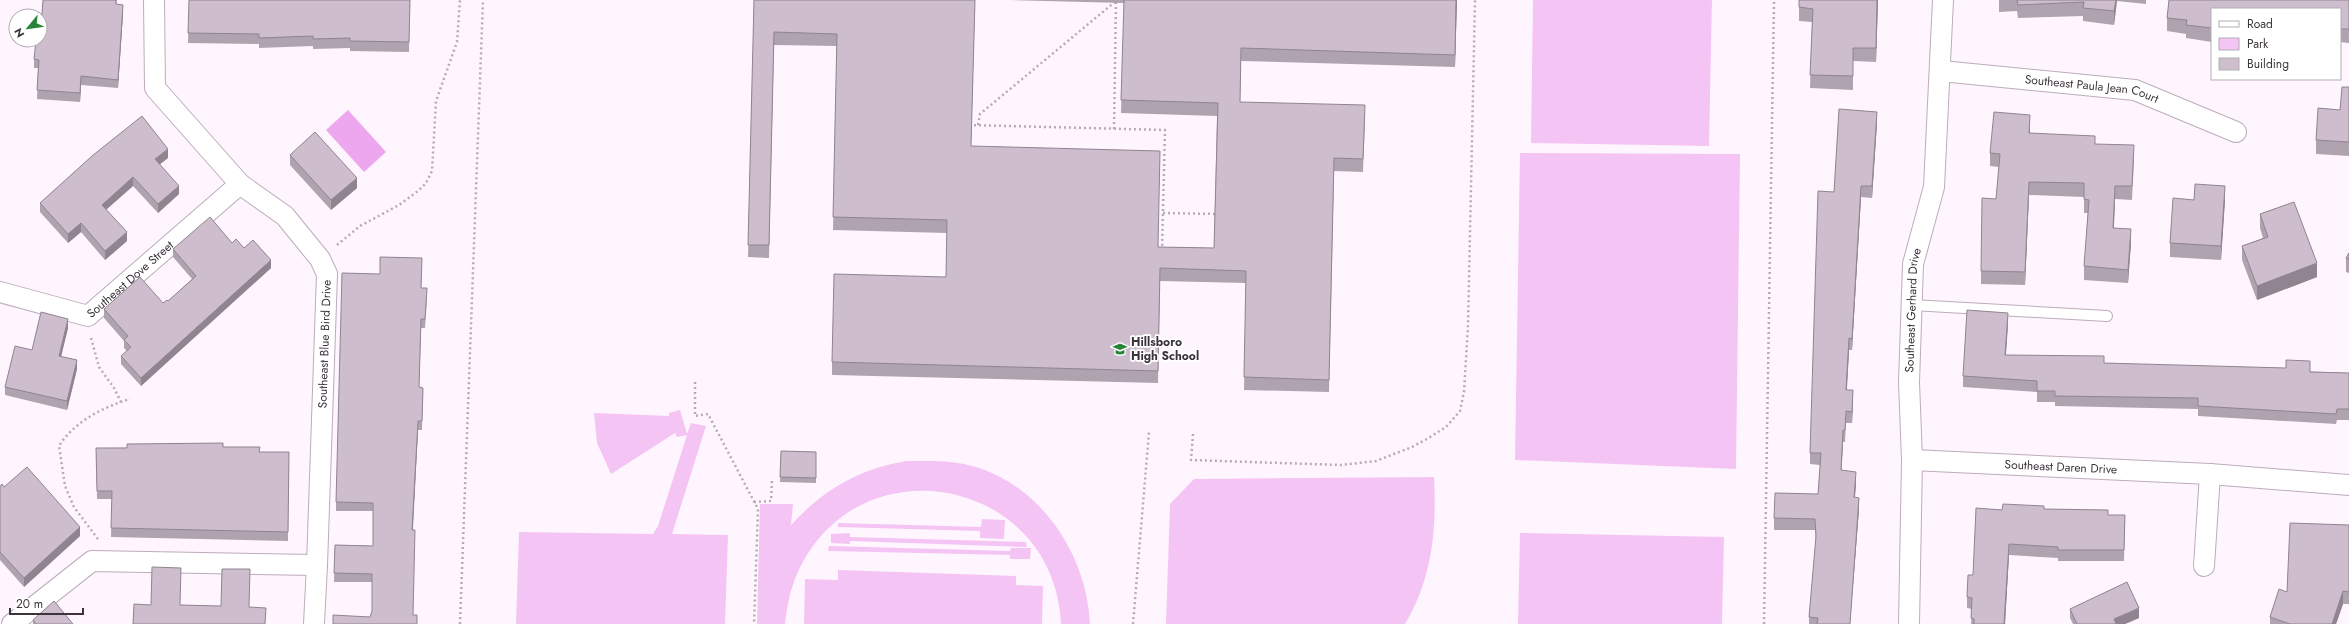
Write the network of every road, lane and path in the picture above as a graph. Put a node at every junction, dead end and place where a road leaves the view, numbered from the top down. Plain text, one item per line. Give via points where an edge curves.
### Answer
1 (154, 0) edge
2 (460, 0) edge
3 (483, 0) edge
4 (1116, 0) edge
5 (1475, 0) edge
6 (1774, 0) edge
7 (1943, 0) edge
8 (1941, 70) junction
9 (967, 125) edge
10 (978, 125) junction
11 (1114, 129) junction
12 (2236, 132) dead end
13 (240, 184) junction
14 (1163, 213) junction
15 (1220, 214) edge
16 (1162, 255) edge
17 (320, 259) junction
18 (0, 292) edge
19 (1912, 305) junction
20 (88, 316) junction
21 (2107, 316) dead end
22 (695, 382) dead end
23 (130, 399) dead end
24 (120, 402) junction
25 (1149, 432) dead end
26 (1193, 434) dead end
27 (1912, 460) junction
28 (2210, 474) junction
29 (772, 480) dead end
30 (2349, 485) edge
31 (754, 502) junction
32 (108, 561) junction
33 (317, 565) junction
34 (2204, 566) dead end
35 (12, 624) edge
36 (314, 624) edge
37 (460, 624) edge
38 (754, 624) edge
39 (1133, 624) edge
40 (1764, 624) edge
41 (1909, 624) edge

1 - 13 street, Southeast Blue Bird Drive via 155,88
2 - 17 path via 457,42 436,101 432,171 426,183 399,205 360,226
3 - 37 path
4 - 10 path via 980,114
4 - 11 path
5 - 26 path via 1468,326 1464,392 1460,411 1446,427 1412,447 1376,461 1341,465 1191,460
6 - 40 path
7 - 8 street, Southeast Gerhard Drive
8 - 12 street, Southeast Paula Jean Court via 2135,90
8 - 19 street, Southeast Gerhard Drive via 1934,187 1913,264
9 - 10 path
10 - 11 path
11 - 14 path via 1165,130
13 - 17 street, Southeast Blue Bird Drive via 285,216
13 - 20 street, Southeast Dove Street
14 - 15 path
14 - 16 path
17 - 33 street, Southeast Blue Bird Drive via 327,274
18 - 20 street, Southeast Dove Street
19 - 21 lane
19 - 27 street, Southeast Gerhard Drive via 1909,382
20 - 24 path via 93,351 99,367 114,388
22 - 31 path via 695,416 708,414
23 - 24 path
24 - 32 path via 78,424 59,446 65,486 74,507 103,546
25 - 39 path
27 - 28 street, Southeast Daren Drive
27 - 41 street, Southeast Gerhard Drive
28 - 30 street, Southeast Daren Drive
28 - 34 street
29 - 31 path via 771,501
31 - 38 path via 758,508
32 - 33 street
32 - 35 street via 92,561
33 - 36 street, Southeast Blue Bird Drive

